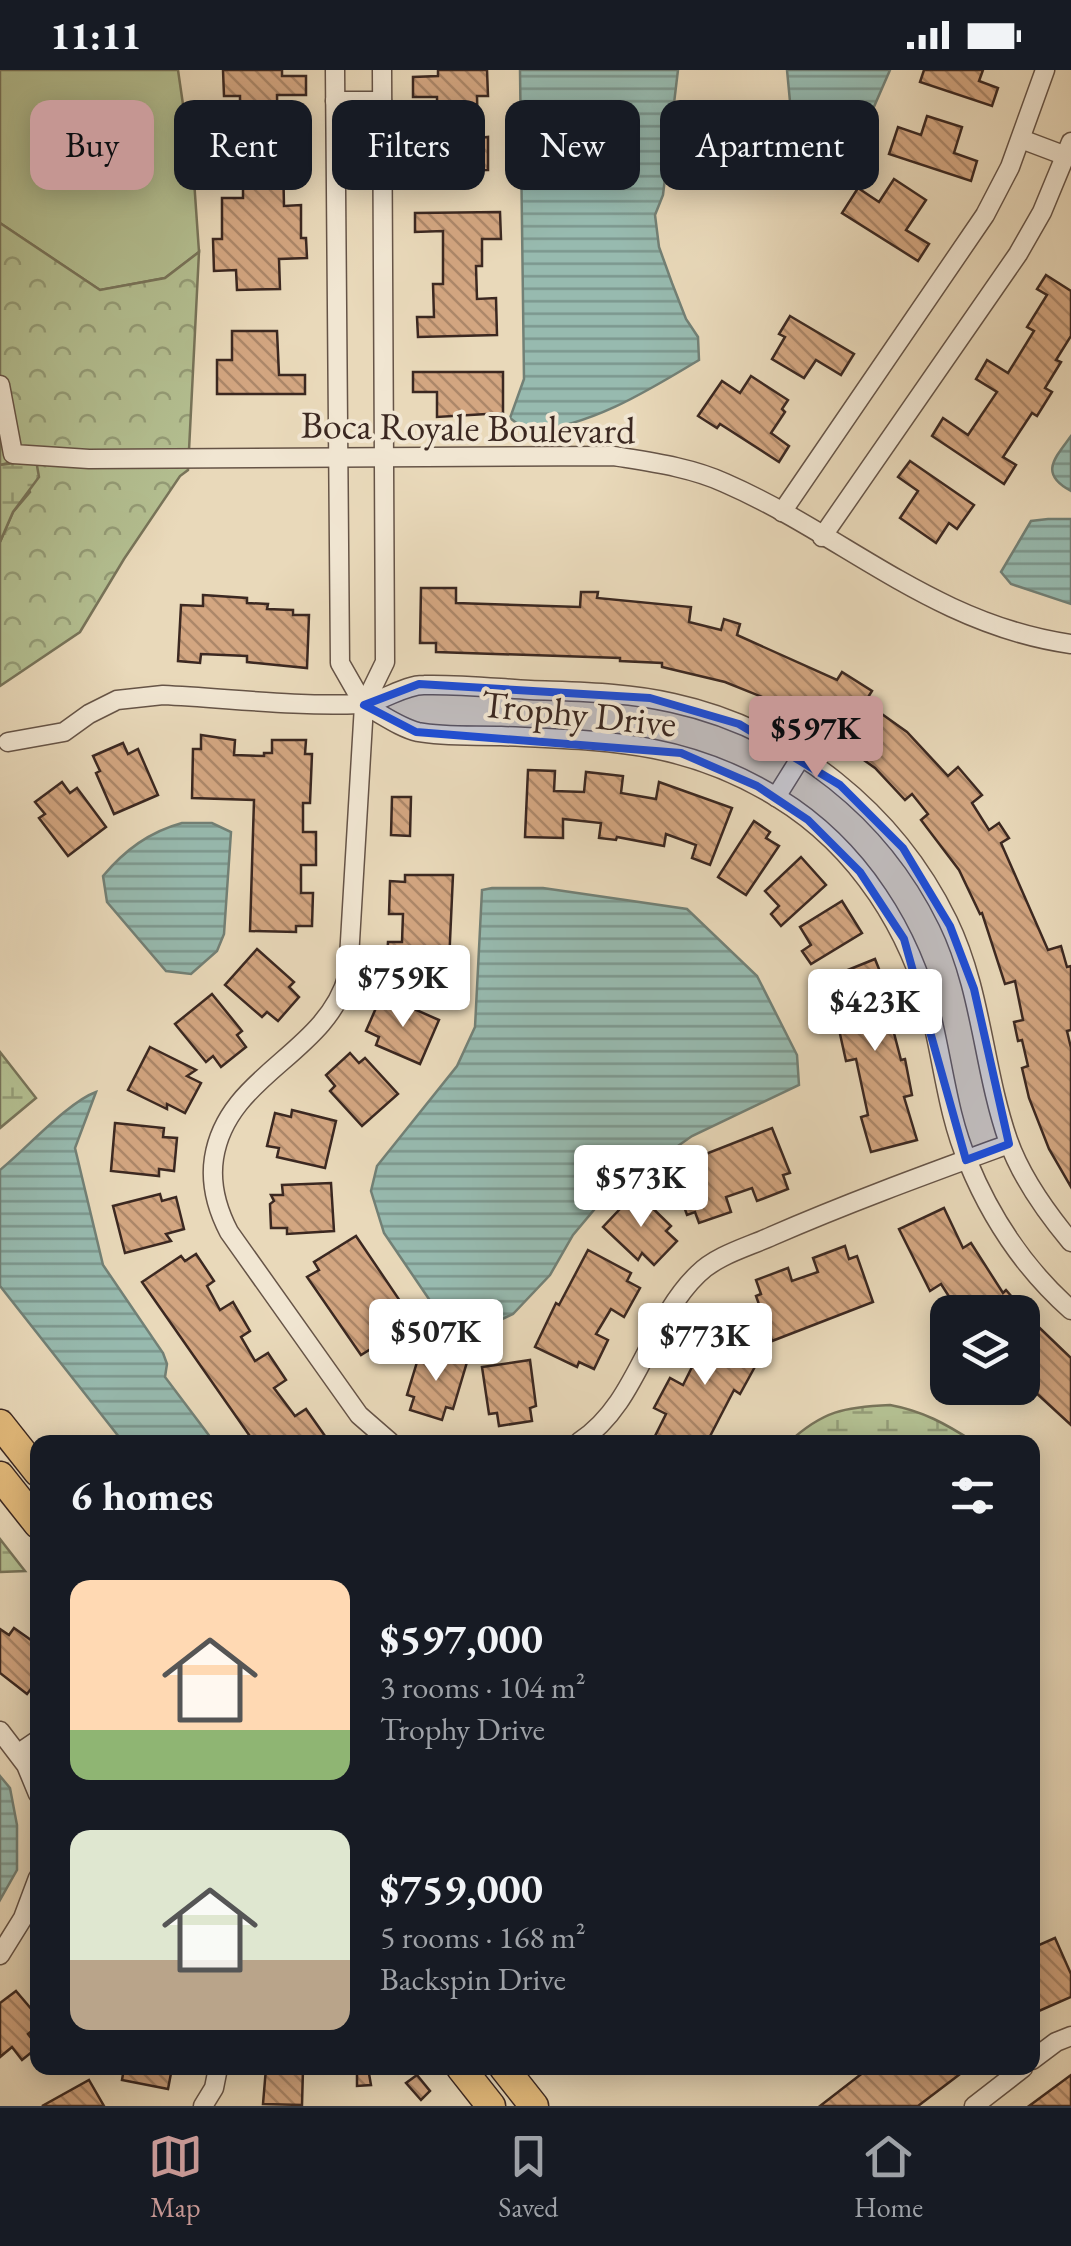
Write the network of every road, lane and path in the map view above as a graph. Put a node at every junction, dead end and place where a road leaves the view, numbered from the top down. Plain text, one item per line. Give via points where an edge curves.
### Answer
1 (335, 70) edge
2 (382, 70) edge
3 (1045, 70) edge
4 (335, 100) edge
5 (382, 100) edge
6 (1021, 139) junction
7 (1068, 149) edge
8 (336, 190) edge
9 (383, 190) edge
10 (0, 385) edge
11 (6, 452) edge
12 (386, 456) junction
13 (338, 457) junction
14 (782, 512) junction
15 (822, 537) junction
16 (1071, 644) edge
17 (364, 704) junction
18 (8, 742) dead end
19 (801, 757) junction
20 (776, 797) junction
21 (1009, 1144) junction
22 (966, 1160) junction
23 (1071, 1242) edge
24 (1071, 1310) edge
25 (0, 1424) edge
26 (382, 1435) edge
27 (588, 1435) edge
28 (30, 1462) edge
29 (0, 1476) edge
30 (30, 1514) edge
31 (0, 1731) edge
32 (30, 1746) edge
33 (19, 1754) junction
34 (30, 1775) edge
35 (30, 1899) edge
36 (0, 1955) edge
37 (1071, 2036) edge
38 (1040, 2054) edge
39 (218, 2075) edge
40 (220, 2075) edge
41 (467, 2075) edge
42 (510, 2075) edge
43 (1015, 2075) edge
44 (203, 2106) edge
45 (220, 2106) edge
46 (491, 2106) edge
47 (534, 2106) edge
48 (974, 2106) edge

1 - 4 street
2 - 5 street
3 - 6 street
6 - 7 street
6 - 14 street via 967,244
7 - 15 street via 1018,254
8 - 13 street
9 - 12 street
10 - 11 street, Boca Royale Boulevard
11 - 13 street, Boca Royale Boulevard via 89,460
12 - 13 street, Boca Royale Boulevard
12 - 14 street, Boca Royale Boulevard via 613,456 720,480
12 - 17 street via 386,662
13 - 17 street via 340,663
14 - 15 street, Boca Royale Boulevard
15 - 16 street, Boca Royale Boulevard via 956,611
17 - 18 street, Trophy Drive via 132,697 56,735
17 - 19 street, Trophy Drive via 420,684 627,695 718,715
17 - 20 street, Trophy Drive via 416,732 600,740 681,753
17 - 26 street via 345,986 323,1026 236,1104 216,1146 213,1178 229,1232 359,1415
19 - 20 street
19 - 21 street, Trophy Drive via 874,816 939,903 974,989
20 - 22 street, Trophy Drive via 844,853 904,939 925,994
21 - 22 street
21 - 23 street, Trophy Drive
22 - 24 street, Trophy Drive via 1007,1237
22 - 27 street via 706,1267 677,1301 618,1403
25 - 28 main road
29 - 30 main road
31 - 33 street
32 - 33 street
33 - 34 street
35 - 36 street
37 - 38 street
39 - 44 street
40 - 45 street
41 - 46 main road
42 - 47 main road
43 - 48 street

